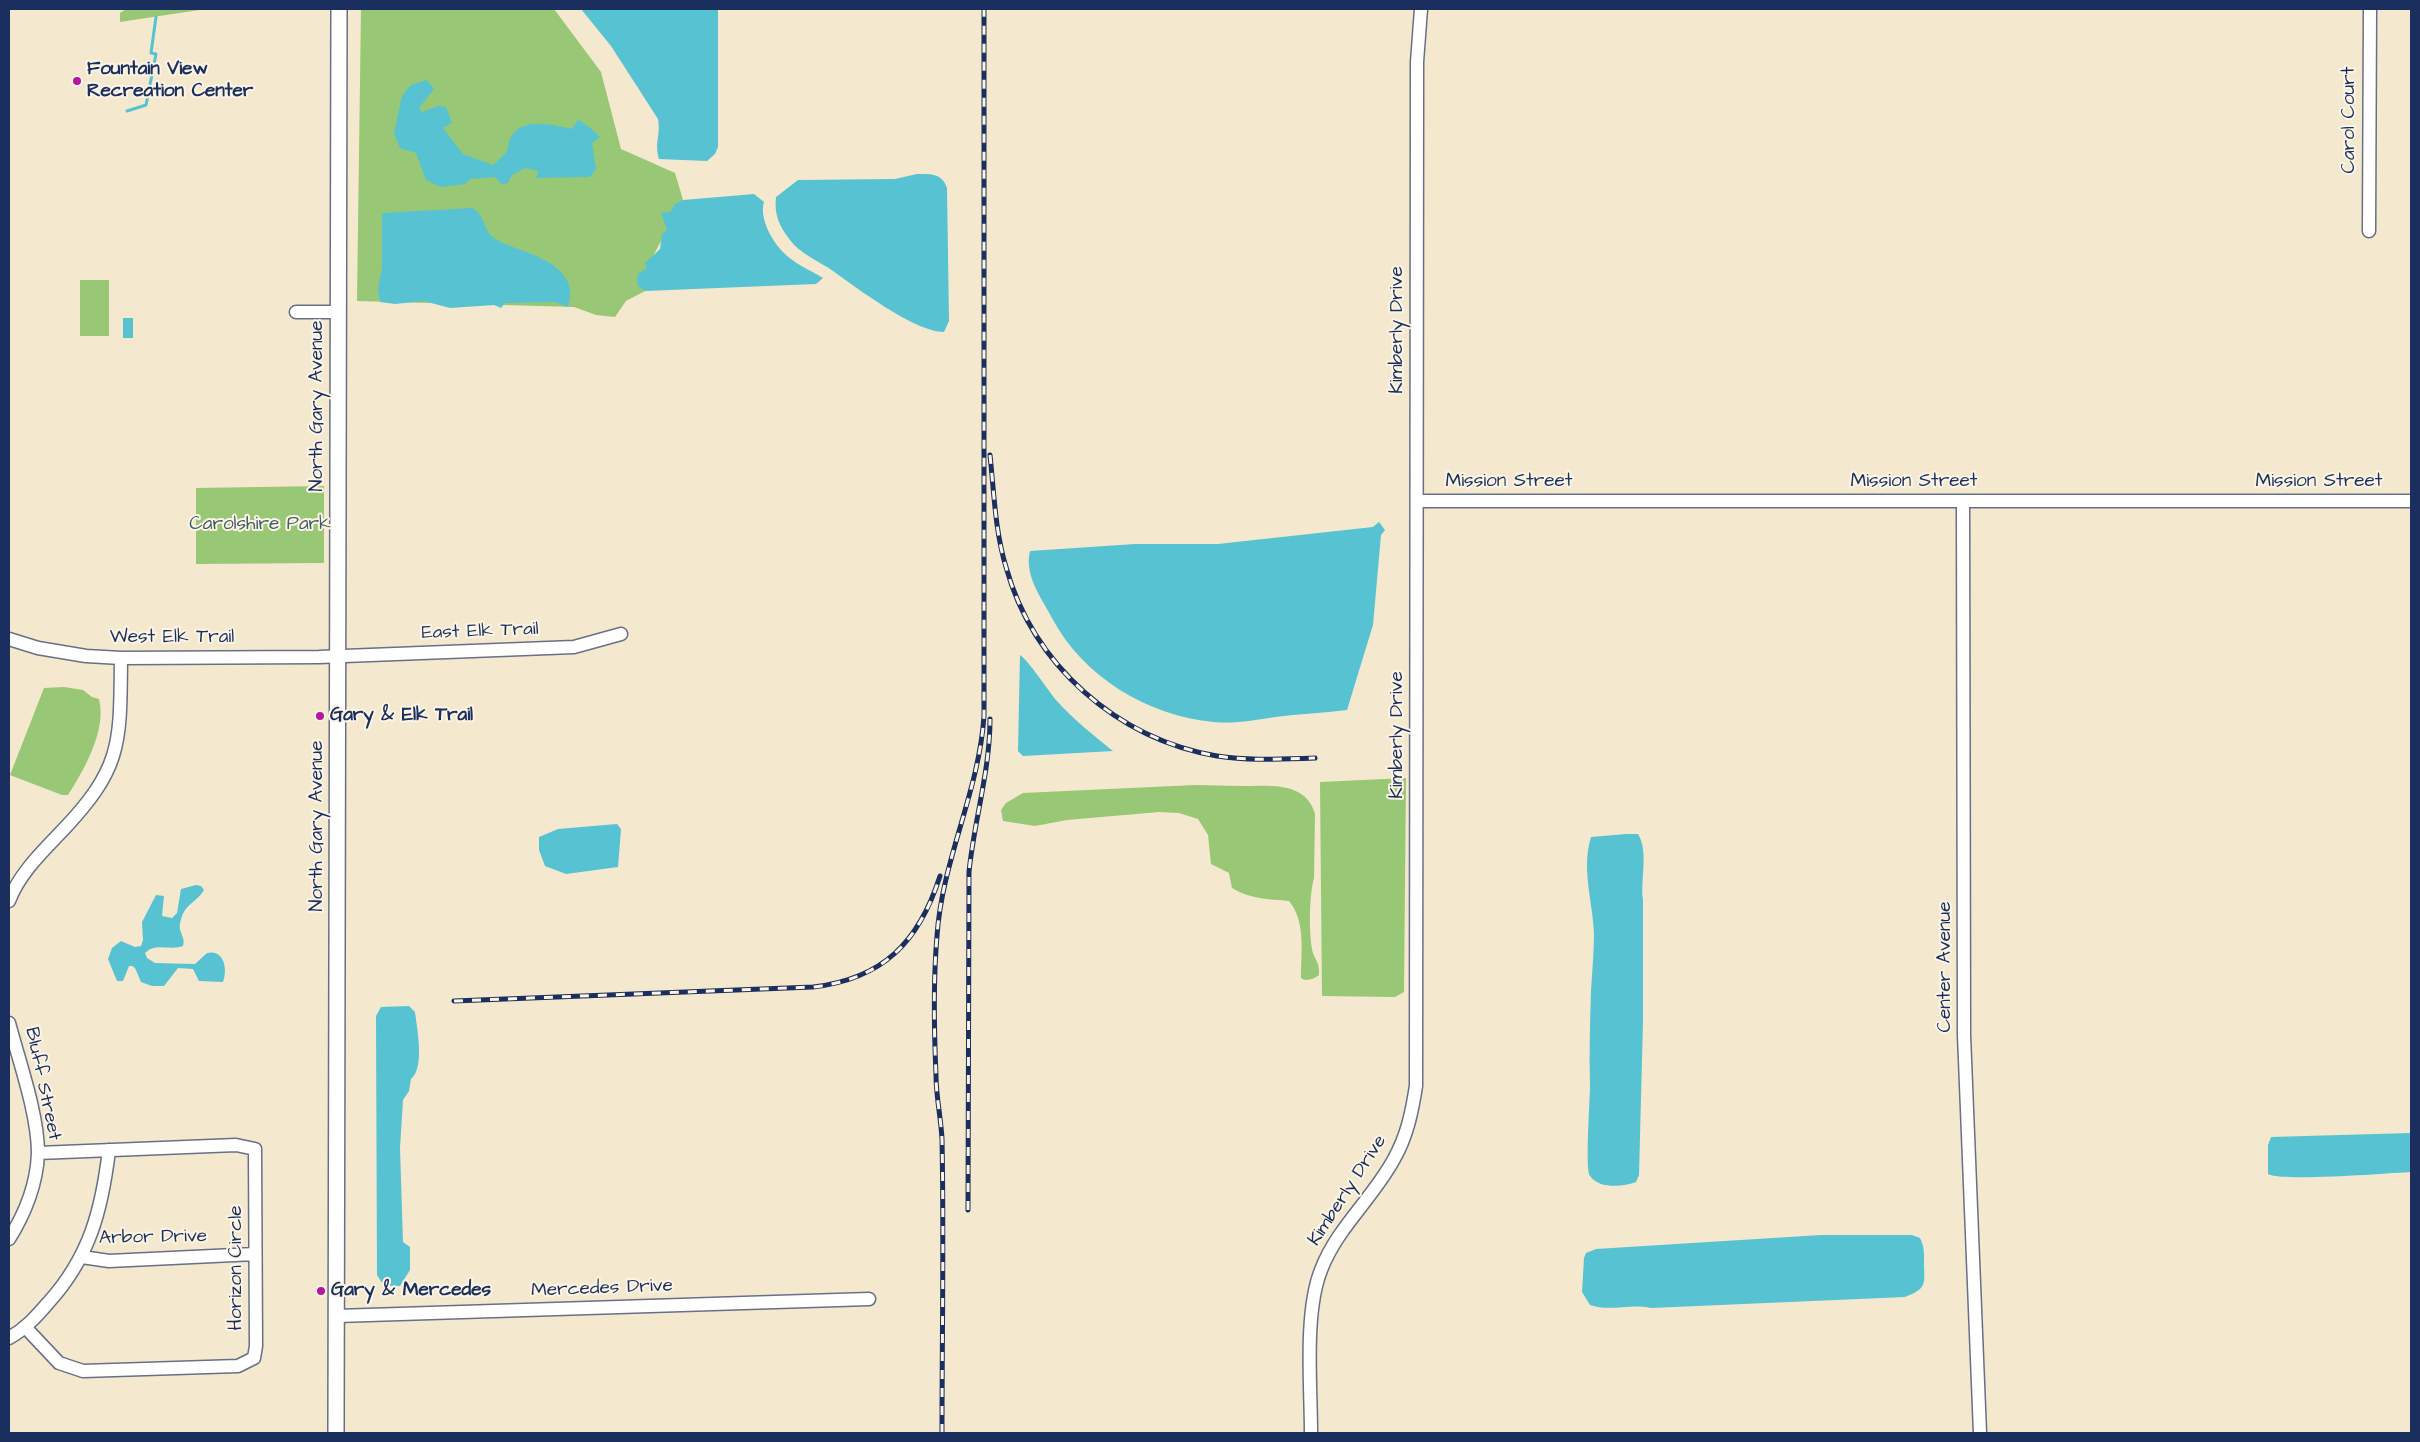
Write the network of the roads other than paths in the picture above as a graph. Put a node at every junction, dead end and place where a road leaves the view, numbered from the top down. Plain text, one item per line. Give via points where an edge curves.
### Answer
1 (339, 9) edge
2 (1420, 9) edge
3 (2370, 9) edge
4 (2369, 231) dead end
5 (296, 312) dead end
6 (339, 312) junction
7 (1417, 501) junction
8 (1963, 501) junction
9 (2411, 501) edge
10 (622, 634) dead end
11 (9, 639) edge
12 (338, 656) junction
13 (121, 658) junction
14 (9, 901) edge
15 (9, 1022) edge
16 (109, 1150) junction
17 (38, 1153) junction
18 (9, 1239) edge
19 (255, 1254) junction
20 (82, 1257) junction
21 (869, 1299) dead end
22 (336, 1316) junction
23 (26, 1328) junction
24 (9, 1338) edge
25 (336, 1433) edge
26 (1311, 1433) edge
27 (1980, 1433) edge

1 - 6 street, North Gary Avenue
2 - 7 street, Kimberly Drive via 1417,62
3 - 4 street, Carol Court
5 - 6 street
6 - 12 street, North Gary Avenue
7 - 8 street, Mission Street
7 - 26 street, Kimberly Drive via 1416,1086 1410,1119 1394,1160 1335,1242 1319,1276 1311,1311
8 - 9 street, Mission Street
8 - 27 street, Center Avenue via 1964,1035
10 - 12 street, East Elk Trail via 574,647
11 - 13 street, West Elk Trail via 66,654
12 - 13 street, West Elk Trail
12 - 22 street, North Gary Avenue
13 - 14 street via 120,729 115,755 104,780 82,810 28,868
15 - 17 street, Bluff Street via 33,1117
16 - 17 street, Horizon Circle
16 - 19 street, Horizon Circle via 236,1145 255,1150
16 - 20 street via 104,1192
17 - 18 street, Bluff Street via 30,1195
19 - 20 street, Arbor Drive via 109,1260
19 - 23 street, Horizon Circle via 254,1358 238,1366 84,1371 59,1362
20 - 23 street via 57,1293
21 - 22 street, Mercedes Drive
22 - 25 street, North Gary Avenue
23 - 24 street

